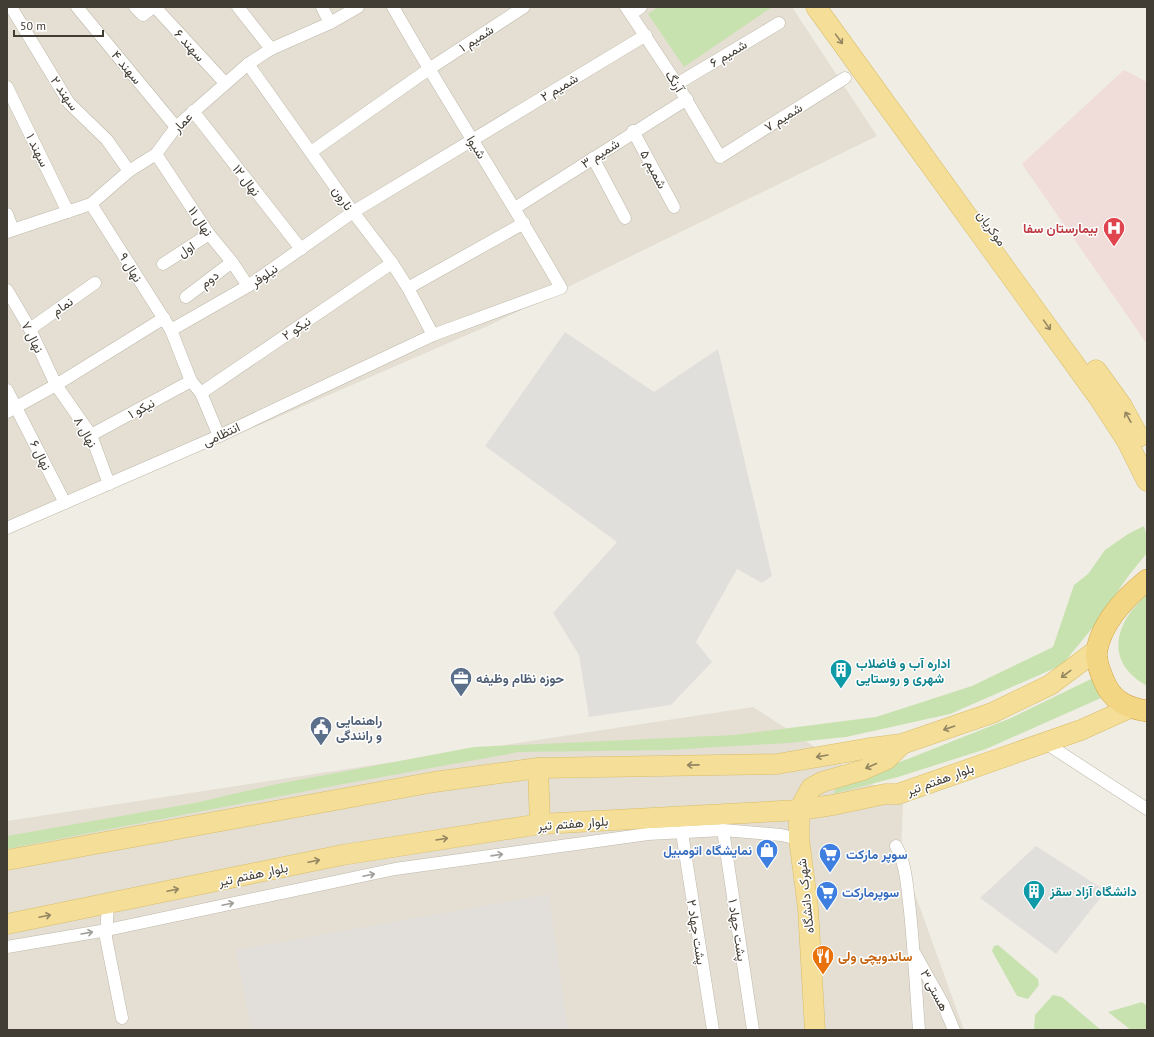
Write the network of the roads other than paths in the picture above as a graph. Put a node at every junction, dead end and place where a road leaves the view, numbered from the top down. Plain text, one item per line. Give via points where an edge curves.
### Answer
1 (11, 7) edge
2 (77, 7) edge
3 (135, 7) edge
4 (154, 7) edge
5 (238, 7) edge
6 (322, 7) edge
7 (358, 7) edge
8 (393, 7) edge
9 (524, 7) edge
10 (816, 7) edge
11 (833, 7) edge
12 (633, 9) edge
13 (330, 23) junction
14 (780, 23) dead end
15 (646, 35) junction
16 (271, 49) junction
17 (248, 64) junction
18 (429, 69) junction
19 (845, 78) dead end
20 (224, 83) junction
21 (677, 84) junction
22 (7, 88) edge
23 (686, 99) junction
24 (193, 111) junction
25 (176, 127) junction
26 (633, 131) junction
27 (472, 140) junction
28 (311, 152) junction
29 (156, 154) junction
30 (720, 157) joint
31 (593, 158) junction
32 (129, 171) junction
33 (91, 204) junction
34 (515, 208) junction
35 (674, 208) dead end
36 (68, 212) junction
37 (353, 212) junction
38 (7, 214) edge
39 (626, 218) dead end
40 (524, 223) junction
41 (10, 231) edge
42 (209, 234) junction
43 (301, 249) junction
44 (232, 262) junction
45 (392, 263) junction
46 (163, 264) dead end
47 (95, 283) dead end
48 (248, 286) junction
49 (408, 288) junction
50 (561, 288) joint
51 (7, 290) edge
52 (186, 297) dead end
53 (164, 318) junction
54 (30, 329) junction
55 (171, 330) junction
56 (433, 335) junction
57 (191, 381) junction
58 (56, 385) junction
59 (7, 390) edge
60 (201, 393) junction
61 (12, 409) edge
62 (91, 435) junction
63 (219, 436) junction
64 (1147, 451) edge
65 (1147, 481) edge
66 (109, 484) junction
67 (65, 503) junction
68 (7, 528) edge
69 (1147, 580) edge
70 (1097, 650) junction
71 (1139, 710) edge
72 (1044, 742) junction
73 (902, 744) junction
74 (538, 768) junction
75 (833, 805) junction
76 (1147, 809) edge
77 (800, 810) junction
78 (540, 824) junction
79 (723, 830) junction
80 (682, 833) junction
81 (800, 845) junction
82 (896, 846) dead end
83 (7, 860) edge
84 (108, 903) junction
85 (7, 924) edge
86 (107, 930) junction
87 (7, 947) edge
88 (914, 952) junction
89 (122, 1018) dead end
90 (713, 1030) edge
91 (753, 1030) edge
92 (815, 1030) edge
93 (824, 1030) edge
94 (919, 1030) edge
95 (954, 1030) edge

1 - 32 street, سهند ۲ via 69,103 107,140
2 - 25 street, سهند ۴
3 - 4 street, سهند ۶ via 143,15
4 - 20 street, سهند ۶
5 - 16 street
6 - 13 street
7 - 13 street, عمار
8 - 18 street, شیوا
9 - 18 street, شمیم ۱
10 -> 65 main road via 1099,398 1128,441
64 -> 11 main road, موکریان via 1122,406
12 - 15 street, آرنگ
13 - 16 street, عمار
14 - 21 street, شمیم ۶
15 - 21 street, آرنگ
15 - 27 street, شمیم ۲
16 - 17 street, عمار
17 - 20 street, عمار
17 - 28 street, نارون
18 - 27 street, شیوا
18 - 28 street, شمیم ۱
19 - 30 street, شمیم ۷
20 - 24 street, عمار
21 - 23 street, آرنگ
22 - 36 street, سهند ۱
23 - 26 street, شمیم ۳
23 - 30 street, آرنگ
24 - 25 street, عمار
24 - 43 street, نهال ۱۲
25 - 29 street, عمار
26 - 31 street, شمیم ۳
26 - 35 street, شمیم ۵
27 - 34 street, شیوا
27 - 37 street, شمیم ۲
28 - 37 street, نارون
29 - 32 street, عمار
29 - 42 street, نهال ۱۱
31 - 34 street, شمیم ۳
31 - 39 street
32 - 33 street, عمار
33 - 36 street, عمار
33 - 53 street, نهال ۹
34 - 40 street, شیوا
36 - 41 street, عمار
37 - 43 street, نیلوفر
37 - 45 street, نارون
38 - 41 street
40 - 49 street
40 - 50 street, شیوا
42 - 44 street, نهال ۱۱
42 - 46 street, اول
43 - 48 street, نیلوفر
44 - 48 street, نهال ۱۱
44 - 52 street, دوم
45 - 49 street, نارون
45 - 60 street, نیکو ۲
47 - 54 street, نمام
48 - 55 street, نیلوفر
49 - 56 street, نارون
50 - 56 street, انتظامی
51 - 54 street, نهال ۷
53 - 55 street, نهال ۹
53 - 58 street
54 - 58 street, نهال ۷
55 - 57 street, نهال ۹
56 - 63 street, انتظامی
57 - 60 street, نهال ۹
57 - 62 street, نیکو ۱
58 - 61 street
58 - 62 street, نهال ۸
59 - 61 street, نهال ۶
60 - 63 street, نهال ۹
61 - 67 street, نهال ۶
62 - 66 street, نهال ۸
63 - 66 street, انتظامی
66 - 67 street, انتظامی
67 - 68 street, انتظامی
69 - 70 highway via 1133,592 1107,624
70 - 71 highway via 1100,672 1107,688 1120,702
70 -> 73 main road via 1050,685 992,713
71 - 72 main road, بلوار هفتم تیر
72 - 75 main road, بلوار هفتم تیر via 898,794 885,794
72 - 76 street
73 -> 74 main road via 777,764
73 -> 77 main road via 887,759 811,788
74 - 78 main road
74 - 83 main road via 434,782
75 - 77 main road, بلوار هفتم تیر
75 - 93 main road via 818,817 812,829
77 - 78 main road, بلوار هفتم تیر
77 - 81 main road, شهرک دانشگاه
84 -> 78 main road, بلوار هفتم تیر via 342,855
79 - 80 street
79 - 81 street via 781,835
79 - 91 street, پشت جهاد ۱
86 -> 80 street via 395,869 648,834
80 - 90 street, پشت جهاد ۲
81 - 92 main road, شهرک دانشگاه via 808,908
82 - 88 street via 905,871
85 -> 84 main road, بلوار هفتم تیر
84 - 86 street
87 -> 86 street
86 - 89 street via 106,938
88 - 94 street
88 - 95 street, هستی ۳ via 943,1004

